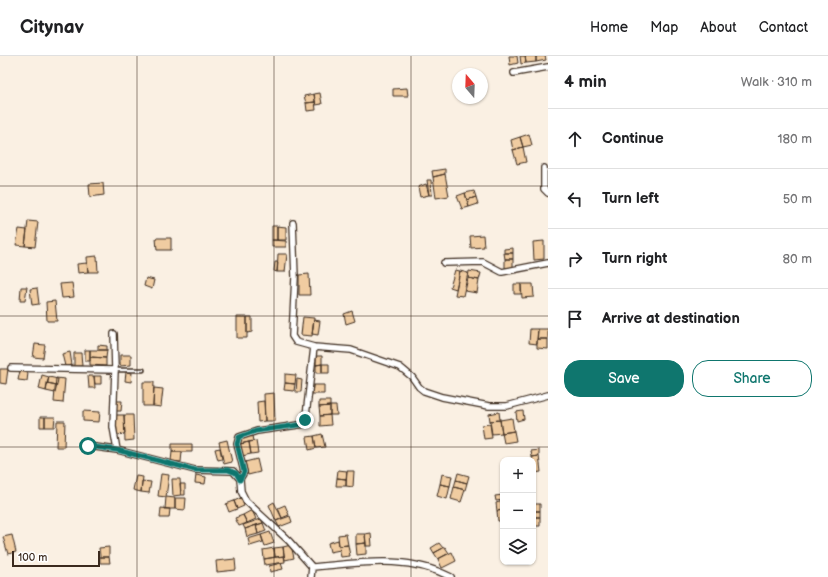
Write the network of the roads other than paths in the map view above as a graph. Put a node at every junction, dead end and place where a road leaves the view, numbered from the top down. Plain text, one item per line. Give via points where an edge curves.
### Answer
1 (548, 67) edge
2 (514, 73) dead end
3 (544, 168) dead end
4 (548, 193) edge
5 (293, 223) dead end
6 (548, 263) edge
7 (444, 264) dead end
8 (114, 334) dead end
9 (314, 347) junction
10 (10, 368) dead end
11 (115, 370) junction
12 (143, 370) dead end
13 (548, 395) edge
14 (88, 446) dead end
15 (117, 450) junction
16 (240, 480) junction
17 (312, 567) junction
18 (311, 577) edge
19 (451, 577) edge

1 - 2 street
3 - 4 street via 544,189
5 - 9 street via 295,277 291,332 296,342
6 - 7 street via 502,272 483,262
8 - 11 street
9 - 13 street via 343,348 400,367 424,391 476,404 507,406
9 - 16 street via 305,424 256,431 239,437 237,444 244,472
10 - 11 street
11 - 12 lane
11 - 15 street via 113,427
14 - 15 street
15 - 16 street via 195,470 228,470 236,473
16 - 17 street via 241,491 246,501 289,541
17 - 18 street
17 - 19 street via 387,561 428,567

